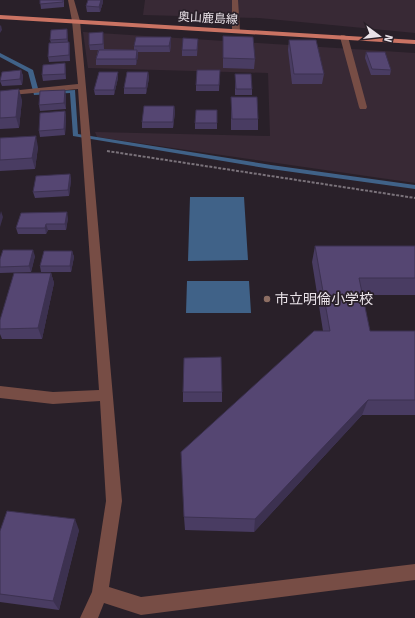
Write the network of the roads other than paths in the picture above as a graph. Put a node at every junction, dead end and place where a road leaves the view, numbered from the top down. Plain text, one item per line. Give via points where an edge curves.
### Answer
1 (72, 0) edge
2 (235, 0) edge
3 (0, 17) edge
4 (76, 21) junction
5 (236, 31) junction
6 (344, 37) junction
7 (415, 42) edge
8 (82, 86) junction
9 (0, 94) edge
10 (363, 107) dead end
11 (0, 392) edge
12 (106, 395) junction
13 (415, 572) edge
14 (100, 593) junction
15 (89, 618) edge

1 - 4 street
2 - 5 street
3 - 4 main road, 奥山鹿島線
4 - 5 main road, 奥山鹿島線
4 - 8 street
5 - 6 main road, 奥山鹿島線
6 - 7 main road, 奥山鹿島線
6 - 10 street
8 - 9 street
8 - 12 street
11 - 12 street via 54,398
12 - 14 street via 114,501
13 - 14 street via 141,606
14 - 15 street

